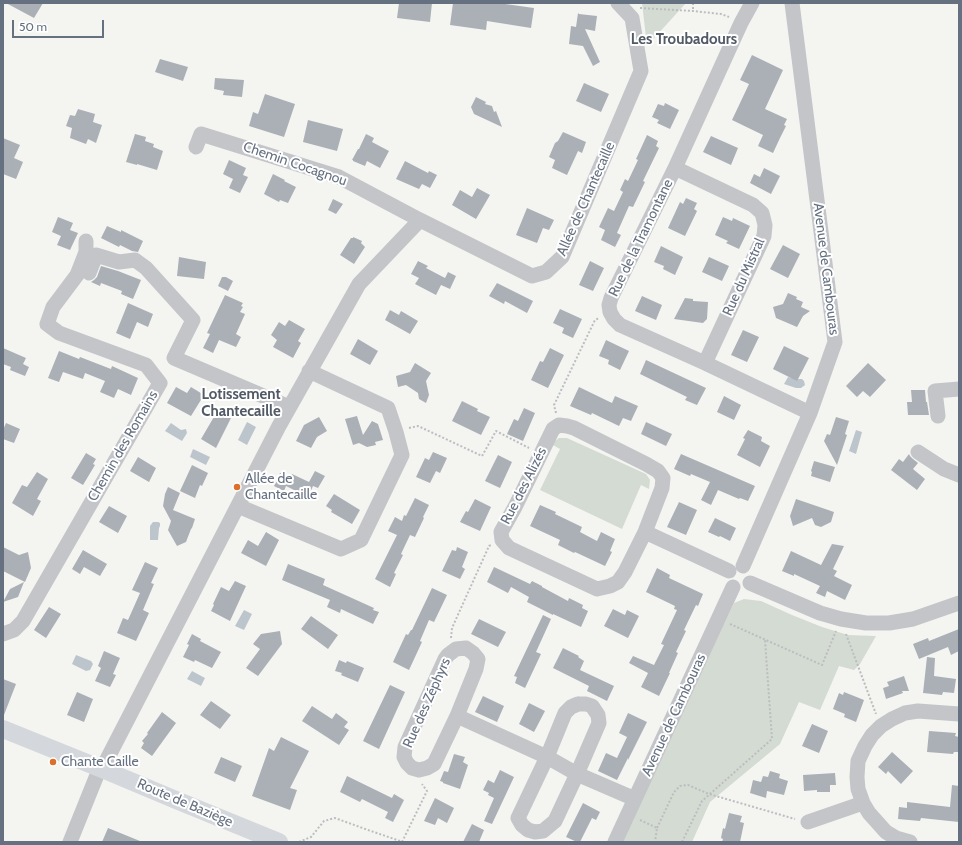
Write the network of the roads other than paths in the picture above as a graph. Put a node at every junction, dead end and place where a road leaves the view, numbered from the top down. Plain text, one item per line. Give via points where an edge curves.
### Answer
1 (752, 3) edge
2 (792, 3) edge
3 (620, 5) edge
4 (196, 147) dead end
5 (675, 168) junction
6 (420, 220) junction
7 (86, 241) dead end
8 (86, 280) dead end
9 (705, 363) junction
10 (309, 371) junction
11 (959, 390) edge
12 (289, 407) junction
13 (810, 413) junction
14 (938, 416) dead end
15 (918, 452) dead end
16 (959, 475) edge
17 (238, 506) junction
18 (645, 532) junction
19 (736, 569) junction
20 (750, 583) junction
21 (733, 587) junction
22 (959, 603) edge
23 (3, 634) edge
24 (959, 714) edge
25 (457, 716) junction
26 (3, 729) edge
27 (547, 757) junction
28 (102, 769) junction
29 (577, 774) junction
30 (635, 799) junction
31 (862, 803) junction
32 (808, 822) road end
33 (70, 842) edge
34 (278, 842) edge
35 (615, 842) edge
36 (910, 842) edge

1 - 5 street, Rue de la Tramontane
2 - 13 street, Avenue de Cambouras via 835,342
3 - 6 street, Allée de Chantecaille via 632,18 641,71 562,257 546,272 532,276
4 - 6 street, Chemin Cocagnou via 201,134 339,177
5 - 9 street, Rue du Mistral via 753,205 762,213 765,225 764,236
5 - 9 street, Rue de la Tramontane via 611,298 610,312 620,325
6 - 10 street via 359,284
7 - 23 street, Chemin des Romains via 86,252 77,274 53,307 47,324 59,333 146,365 160,383 23,621 14,630
8 - 12 street via 96,255 119,262 136,260 193,320 174,358
9 - 13 street, Rue de la Tramontane
10 - 12 street
10 - 17 street via 388,408 396,432 402,455 361,540 340,549
11 - 14 street via 935,391
12 - 17 street
13 - 19 street, Avenue de Cambouras
15 - 16 street via 944,469
17 - 28 street
18 - 18 street, Rue des Alizés via 662,488 663,478 658,471 574,428 560,425 553,429 501,532 502,540 509,548 597,589 618,582
18 - 19 street
19 - 20 street via 749,570 752,578
19 - 21 street via 728,575 729,583
20 - 21 street via 742,589
20 - 22 street via 820,613 866,623 913,619
21 - 30 street, Avenue de Cambouras
24 - 31 street via 905,712 881,726 872,735 858,761 856,777
25 - 25 street, Rue des Zéphyrs via 478,659 466,648 456,649 448,655 442,666 405,747 404,757 407,764 419,770 434,764
25 - 27 street
26 - 28 main road, Route de Baziège
27 - 29 street
27 - 29 street via 565,713 578,704 592,706 598,715 599,723
27 - 29 street via 518,818 528,830 543,830 555,821
28 - 33 street via 97,775
28 - 34 main road, Route de Baziège
29 - 30 street
30 - 35 street, Avenue de Cambouras
31 - 32 street
31 - 36 street via 886,832

